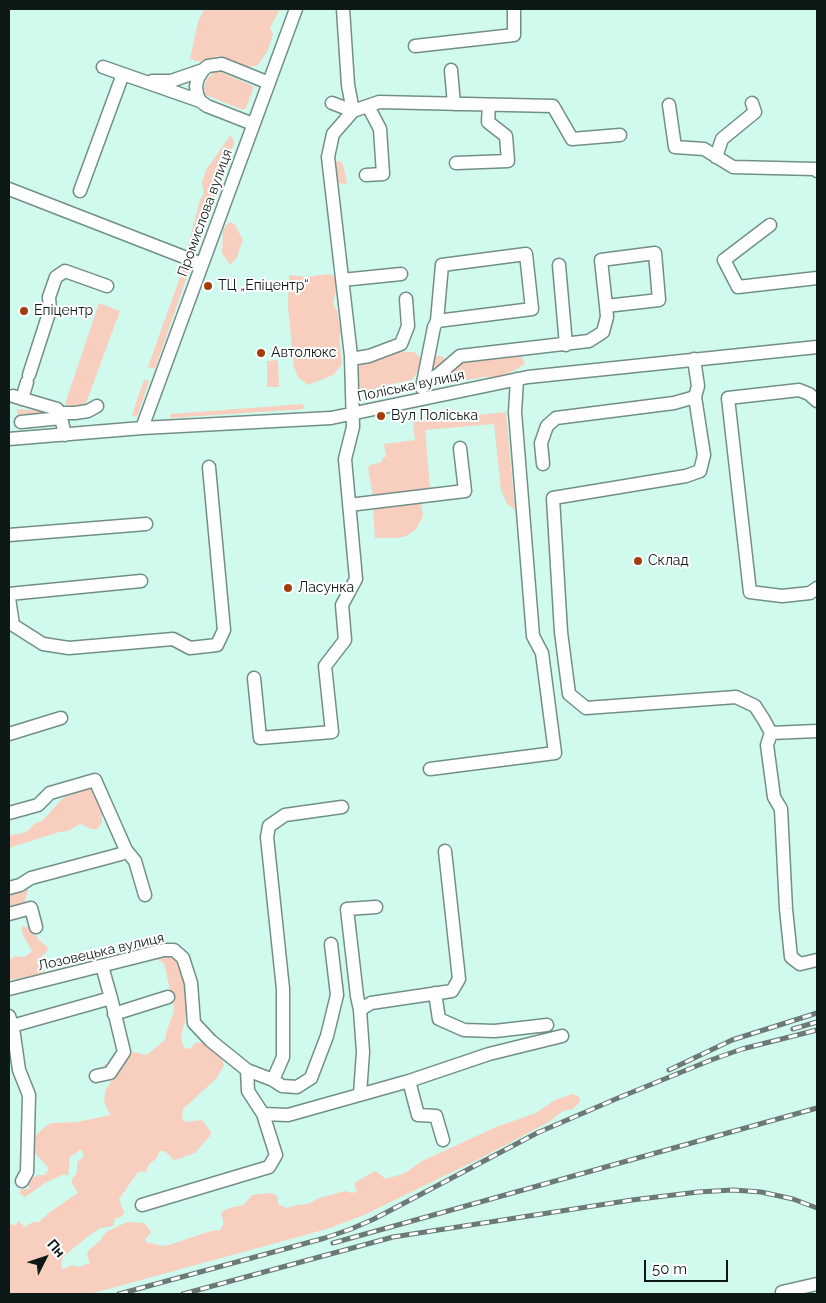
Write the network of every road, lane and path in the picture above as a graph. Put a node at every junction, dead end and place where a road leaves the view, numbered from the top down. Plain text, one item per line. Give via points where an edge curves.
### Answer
1 (296, 9) edge
2 (343, 9) edge
3 (514, 9) edge
4 (415, 46) dead end
5 (103, 67) dead end
6 (203, 70) junction
7 (452, 70) dead end
8 (123, 74) junction
9 (146, 81) junction
10 (269, 83) junction
11 (200, 101) junction
12 (332, 103) dead end
13 (752, 103) dead end
14 (454, 104) junction
15 (488, 105) junction
16 (669, 105) dead end
17 (368, 106) junction
18 (353, 111) junction
19 (254, 124) junction
20 (620, 135) dead end
21 (716, 157) junction
22 (456, 163) dead end
23 (817, 171) edge
24 (366, 175) dead end
25 (9, 189) edge
26 (80, 191) dead end
27 (770, 225) dead end
28 (202, 264) junction
29 (559, 265) dead end
30 (401, 274) dead end
31 (817, 278) edge
32 (342, 280) junction
33 (107, 286) dead end
34 (406, 299) dead end
35 (606, 306) junction
36 (437, 321) junction
37 (566, 345) junction
38 (817, 346) edge
39 (351, 359) junction
40 (694, 359) junction
41 (517, 379) junction
42 (423, 383) junction
43 (695, 397) junction
44 (420, 399) junction
45 (817, 401) edge
46 (97, 406) dead end
47 (354, 413) junction
48 (61, 416) junction
49 (21, 422) dead end
50 (142, 428) junction
51 (65, 435) junction
52 (9, 439) edge
53 (460, 448) dead end
54 (543, 464) dead end
55 (210, 468) dead end
56 (349, 505) junction
57 (146, 524) dead end
58 (9, 535) edge
59 (141, 581) dead end
60 (817, 588) edge
61 (9, 594) edge
62 (9, 598) edge
63 (11, 628) edge
64 (254, 678) dead end
65 (61, 718) dead end
66 (817, 731) edge
67 (771, 733) junction
68 (9, 734) edge
69 (430, 769) dead end
70 (342, 807) dead end
71 (9, 813) edge
72 (126, 850) junction
73 (445, 851) dead end
74 (9, 888) edge
75 (145, 895) dead end
76 (376, 907) dead end
77 (9, 914) edge
78 (36, 928) dead end
79 (331, 944) dead end
80 (817, 960) edge
81 (102, 966) junction
82 (9, 989) edge
83 (435, 993) junction
84 (168, 997) dead end
85 (111, 998) junction
86 (360, 1010) junction
87 (114, 1014) junction
88 (10, 1021) edge
89 (547, 1024) dead end
90 (562, 1036) dead end
91 (247, 1070) junction
92 (96, 1076) dead end
93 (273, 1080) junction
94 (409, 1081) junction
95 (360, 1094) junction
96 (263, 1114) junction
97 (443, 1140) dead end
98 (22, 1182) dead end
99 (142, 1205) dead end
100 (817, 1284) edge
101 (782, 1292) dead end

1 - 10 street, Промислова вулиця
2 - 18 street
3 - 4 street via 514,35
5 - 8 street
6 - 9 street via 171,81
6 - 10 street via 222,64
6 - 11 street via 196,86
7 - 14 street
8 - 9 street
8 - 26 street
9 - 11 street
10 - 19 street, Промислова вулиця
11 - 19 street
12 - 18 street
13 - 21 street via 755,112 722,139
14 - 15 street
14 - 17 street via 379,102
15 - 20 street via 553,106 572,139
15 - 22 street via 488,122 506,136 508,161
16 - 21 street via 675,148 704,149
17 - 18 street
17 - 24 street via 380,129 383,174
18 - 32 street via 333,134 328,157
19 - 28 street, Промислова вулиця
21 - 23 street via 733,167
25 - 28 street
27 - 31 street via 724,260 738,287
28 - 50 street, Промислова вулиця
29 - 37 street
30 - 32 street
32 - 39 street
33 - 48 street via 65,271 56,277 48,297 50,310 28,378 18,398 52,407
34 - 39 street via 408,326 401,344
35 - 35 street via 601,260 655,253 659,300
35 - 37 street via 603,332 589,341
36 - 36 street via 442,265 526,254 532,309
36 - 42 street
37 - 42 street via 460,356
38 - 40 street, Поліська вулиця
39 - 47 street
40 - 41 street, Поліська вулиця
40 - 43 street via 698,386
41 - 44 street, Поліська вулиця
41 - 69 street via 515,412 532,636 542,653 554,753
42 - 44 street
43 - 54 street via 674,403 556,418 547,426 541,443
43 - 67 street via 704,455 700,471 553,498 561,632 569,694 586,708 736,697 755,706
44 - 47 street, Поліська вулиця
45 - 60 street via 799,390 728,398 750,592 782,596 810,593
46 - 48 street
47 - 50 street, Поліська вулиця via 331,418
47 - 56 street via 345,459
48 - 49 street
48 - 51 street
50 - 51 street, Поліська вулиця
51 - 52 street, Поліська вулиця
53 - 56 street via 465,491
55 - 63 street via 224,630 217,645 190,648 173,639 69,648 43,644
56 - 64 street via 356,579 342,605 345,640 325,666 332,732 260,738
57 - 58 street
59 - 61 street
62 - 63 street
65 - 68 street
66 - 67 street
67 - 80 street via 767,745 774,797 781,810 791,958 800,964
70 - 93 street via 285,815 269,826 267,837 282,989 283,1056
71 - 72 street via 38,805 50,793 95,780
72 - 74 street via 31,878
72 - 75 street via 135,861
73 - 83 street via 459,978 452,991
76 - 86 street via 348,909
77 - 78 street via 31,908
79 - 93 street, Лозовецька вулиця via 338,995 311,1078 297,1087 282,1086
81 - 82 street, Лозовецька вулиця
81 - 85 street
81 - 91 street, Лозовецька вулиця via 174,950 183,958 191,983 194,1023
83 - 86 street via 371,1004
83 - 89 street via 439,1019 464,1030 495,1031
84 - 87 street
85 - 87 street
85 - 88 street
86 - 95 street via 363,1052
87 - 92 street via 124,1052 110,1073
88 - 98 street via 19,1070 29,1095 27,1172
90 - 94 street via 489,1054
91 - 93 street, Лозовецька вулиця
91 - 96 street via 248,1091
94 - 95 street
94 - 97 street via 418,1115 436,1116
95 - 96 street via 288,1115
96 - 99 street via 276,1155 269,1167
100 - 101 street

